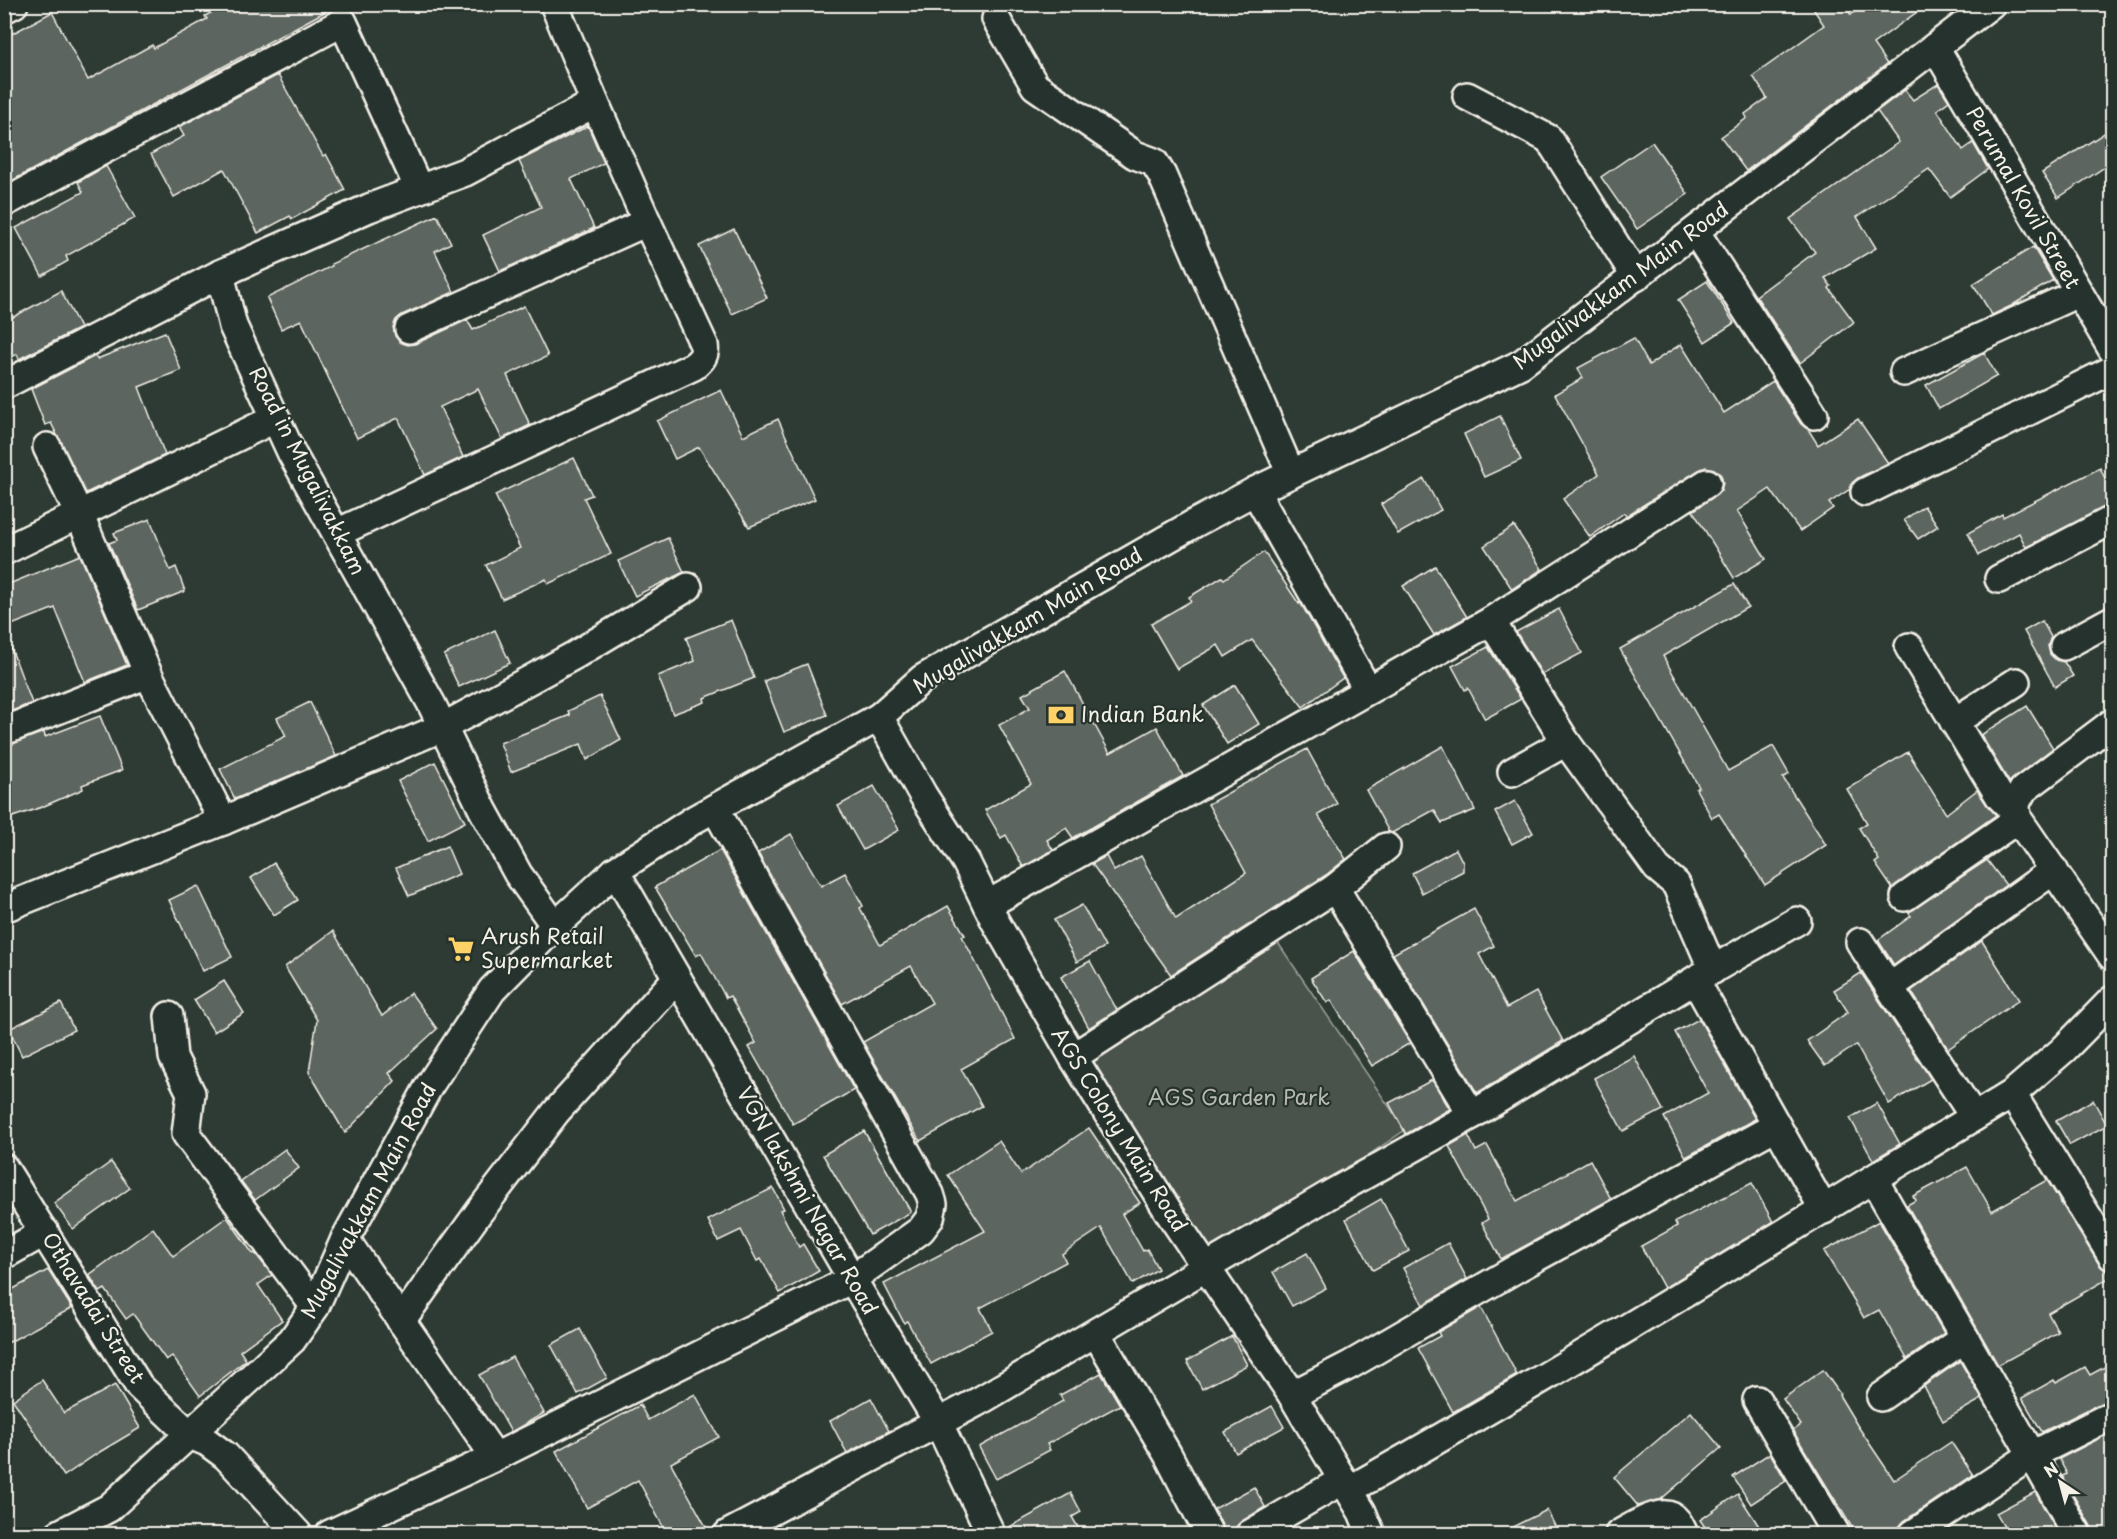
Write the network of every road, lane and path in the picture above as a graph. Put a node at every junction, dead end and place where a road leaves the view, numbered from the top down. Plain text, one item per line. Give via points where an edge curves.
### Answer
1 (14, 4) edge
2 (554, 4) edge
3 (1990, 4) edge
4 (4, 9) edge
5 (996, 19) dead end
6 (1935, 47) junction
7 (1467, 96) dead end
8 (595, 103) junction
9 (419, 189) junction
10 (4, 203) edge
11 (647, 222) junction
12 (1695, 231) junction
13 (220, 274) junction
14 (1635, 277) junction
15 (2078, 293) junction
16 (409, 329) dead end
17 (2112, 349) edge
18 (2112, 370) edge
19 (1904, 372) dead end
20 (4, 385) edge
21 (1814, 415) dead end
22 (276, 418) junction
23 (47, 447) dead end
24 (1291, 474) junction
25 (1707, 483) dead end
26 (1255, 491) junction
27 (1865, 492) dead end
28 (79, 514) junction
29 (2112, 520) edge
30 (337, 533) junction
31 (4, 551) edge
32 (1999, 579) dead end
33 (688, 587) dead end
34 (2112, 620) edge
35 (1491, 621) junction
36 (2064, 646) dead end
37 (1909, 647) dead end
38 (148, 674) junction
39 (2016, 682) dead end
40 (1368, 690) junction
41 (879, 717) junction
42 (1954, 723) junction
43 (2112, 723) edge
44 (443, 727) junction
45 (4, 731) edge
46 (1566, 742) junction
47 (1512, 772) dead end
48 (715, 808) junction
49 (2017, 814) junction
50 (223, 821) junction
51 (1386, 847) dead end
52 (2054, 870) junction
53 (615, 871) junction
54 (1335, 888) junction
55 (1905, 897) dead end
56 (987, 905) junction
57 (4, 908) edge
58 (1797, 921) dead end
59 (555, 926) junction
60 (1860, 942) dead end
61 (2112, 956) edge
62 (1704, 975) junction
63 (677, 978) junction
64 (1890, 987) junction
65 (2112, 1000) edge
66 (169, 1016) dead end
67 (1073, 1057) junction
68 (2012, 1094) junction
69 (1472, 1115) junction
70 (1974, 1117) junction
71 (1776, 1126) junction
72 (4, 1168) edge
73 (1874, 1180) junction
74 (1824, 1210) junction
75 (45, 1232) junction
76 (345, 1239) junction
77 (4, 1256) edge
78 (2112, 1256) edge
79 (1207, 1268) junction
80 (852, 1279) junction
81 (315, 1307) junction
82 (401, 1321) junction
83 (1096, 1332) junction
84 (1965, 1338) junction
85 (1292, 1395) junction
86 (1881, 1397) dead end
87 (1757, 1400) dead end
88 (2112, 1414) edge
89 (938, 1422) junction
90 (190, 1435) junction
91 (2032, 1455) junction
92 (495, 1457) junction
93 (1346, 1485) junction
94 (58, 1534) edge
95 (298, 1534) edge
96 (330, 1534) edge
97 (728, 1534) edge
98 (991, 1534) edge
99 (1209, 1534) edge
100 (1250, 1534) edge
101 (1371, 1534) edge
102 (1619, 1534) edge
103 (1684, 1534) edge
104 (1836, 1534) edge
105 (1913, 1534) edge
106 (2077, 1534) edge

1 - 4 street
2 - 8 street
3 - 6 street, Mugalivakkam Main Road
5 - 24 street via 1035,86 1135,155 1154,162
6 - 12 street, Mugalivakkam Main Road
6 - 15 street, Perumal Kovil Street
7 - 14 street via 1549,139
8 - 9 street via 465,172
8 - 11 street
9 - 10 street via 343,22
9 - 13 street
11 - 16 street
11 - 30 street via 704,345 701,360
12 - 14 street, Mugalivakkam Main Road
12 - 21 street
13 - 20 street
13 - 22 street, Road in Mugalivakkam via 233,326
14 - 24 street, Mugalivakkam Main Road via 1521,364
15 - 17 street, Perumal Kovil Street
15 - 19 street
18 - 27 street
22 - 28 street
22 - 30 street, Road in Mugalivakkam
23 - 28 street
24 - 26 street, Mugalivakkam Main Road
25 - 35 street
26 - 40 street
26 - 41 street, Mugalivakkam Main Road via 921,679
28 - 31 street
28 - 38 street
29 - 32 street
30 - 44 street, Road in Mugalivakkam
33 - 44 street
34 - 36 street
35 - 40 street
35 - 46 street
37 - 42 street
38 - 45 street
38 - 50 street
39 - 42 street
40 - 56 street
41 - 48 street, Mugalivakkam Main Road
41 - 56 street, AGS Colony Main Road via 966,862
42 - 49 street via 2000,797
43 - 49 street via 2023,790 2018,797
44 - 50 street
44 - 59 street, Road in Mugalivakkam via 518,874
46 - 47 street
46 - 62 street via 1657,868 1676,884
48 - 53 street, Mugalivakkam Main Road
48 - 80 street via 933,1204 930,1218 921,1230
49 - 52 street
49 - 55 street
50 - 57 street
51 - 54 street
52 - 61 street
52 - 64 street
53 - 59 street, Mugalivakkam Main Road
53 - 63 street, VGN lakshmi Nagar Road
54 - 67 street
54 - 69 street
56 - 67 street, AGS Colony Main Road
58 - 62 street
59 - 76 street, Mugalivakkam Main Road via 492,990 429,1086
60 - 64 street
62 - 69 street
62 - 71 street
63 - 80 street, VGN lakshmi Nagar Road
63 - 82 street via 556,1112
64 - 70 street
65 - 68 street
66 - 81 street via 173,1057 191,1093 186,1134
67 - 79 street, AGS Colony Main Road
68 - 70 street
68 - 78 street
69 - 79 street
70 - 73 street
71 - 74 street
71 - 85 street
72 - 75 street, Othavadai Street
73 - 74 street
73 - 84 street
74 - 93 street via 1568,1364
75 - 77 street
75 - 90 street, Othavadai Street via 140,1386
76 - 81 street, Mugalivakkam Main Road
76 - 82 street
79 - 83 street
79 - 85 street, AGS Colony Main Road
80 - 89 street, VGN lakshmi Nagar Road
80 - 92 street
81 - 90 street, Mugalivakkam Main Road via 292,1340
82 - 92 street
83 - 89 street
83 - 99 street
84 - 86 street
84 - 91 street
85 - 93 street, AGS Colony Main Road
87 - 104 street
88 - 91 street
89 - 97 street
89 - 98 street, VGN lakshmi Nagar Road
90 - 94 street, Mugalivakkam Main Road via 109,1508
90 - 95 street, Othavadai Street via 226,1456
91 - 105 street
91 - 106 street
92 - 96 street
93 - 100 street
93 - 101 street, AGS Colony Main Road
102 - 103 street via 1666,1515 1677,1521

